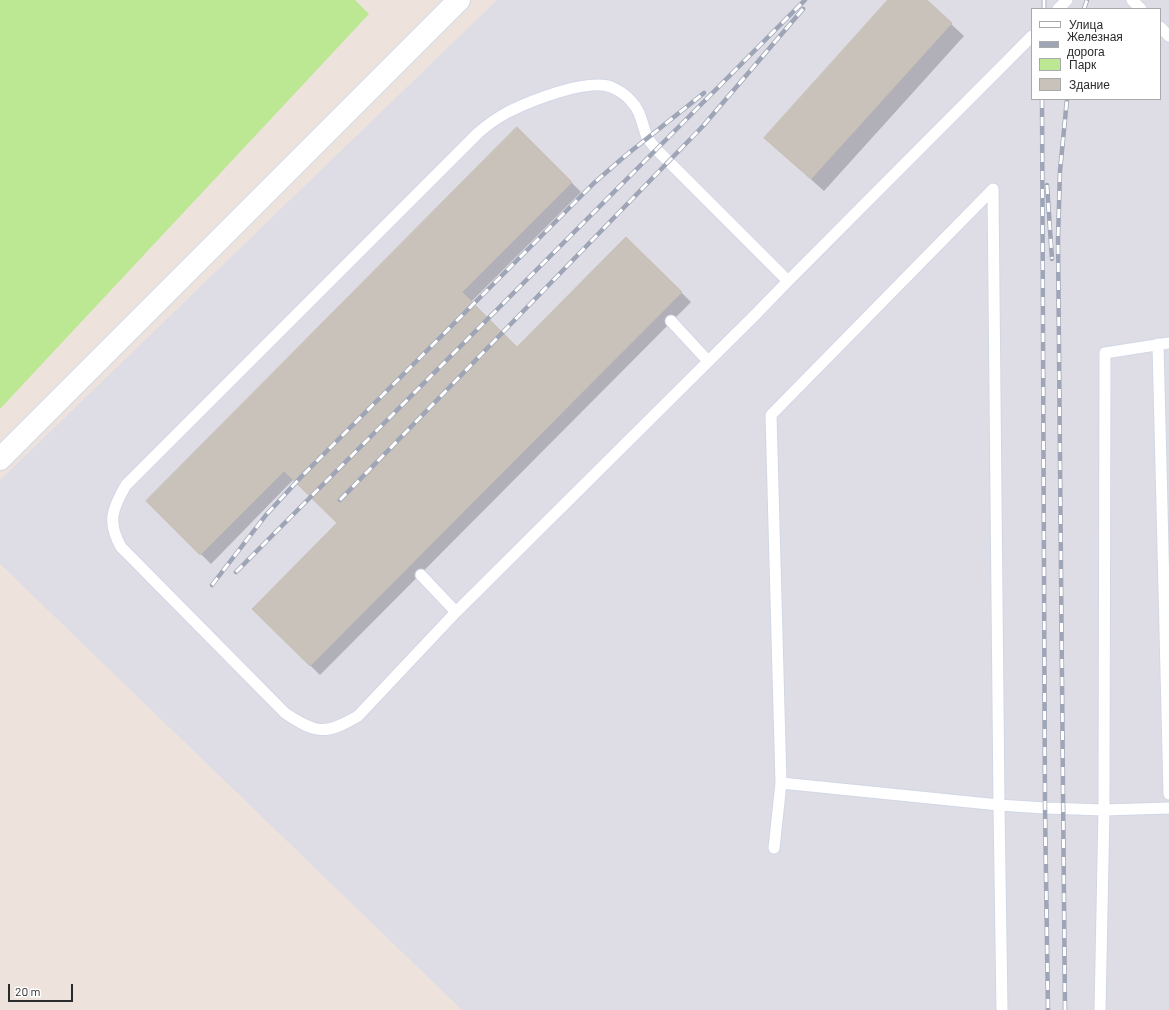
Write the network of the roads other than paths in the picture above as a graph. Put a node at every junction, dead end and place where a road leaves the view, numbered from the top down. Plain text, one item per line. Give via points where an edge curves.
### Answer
1 (459, 0) edge
2 (1067, 0) edge
3 (1132, 0) edge
4 (1059, 8) edge
5 (1140, 8) edge
6 (1161, 29) edge
7 (1169, 36) edge
8 (1031, 37) edge
9 (788, 281) junction
10 (671, 321) dead end
11 (1164, 343) edge
12 (708, 361) junction
13 (0, 459) edge
14 (421, 575) dead end
15 (456, 612) junction
16 (781, 783) junction
17 (1169, 794) edge
18 (999, 805) junction
19 (1169, 808) edge
20 (1104, 810) junction
21 (774, 848) dead end
22 (1002, 1010) edge
23 (1100, 1010) edge

1 - 13 street
2 - 4 lane
3 - 5 lane
6 - 7 lane
8 - 9 lane
9 - 12 lane
9 - 15 lane via 656,149 648,138 639,111 631,101 610,87 595,85 557,93 508,112 478,133 126,485 117,501 112,518 114,535 121,547 285,713 311,728 326,730 358,716
10 - 12 lane
11 - 17 lane
11 - 20 lane via 1105,353
12 - 15 lane
14 - 15 lane
16 - 18 lane
16 - 18 lane via 772,415 993,189
16 - 21 lane
18 - 20 lane
18 - 22 lane
19 - 20 lane
20 - 23 lane

